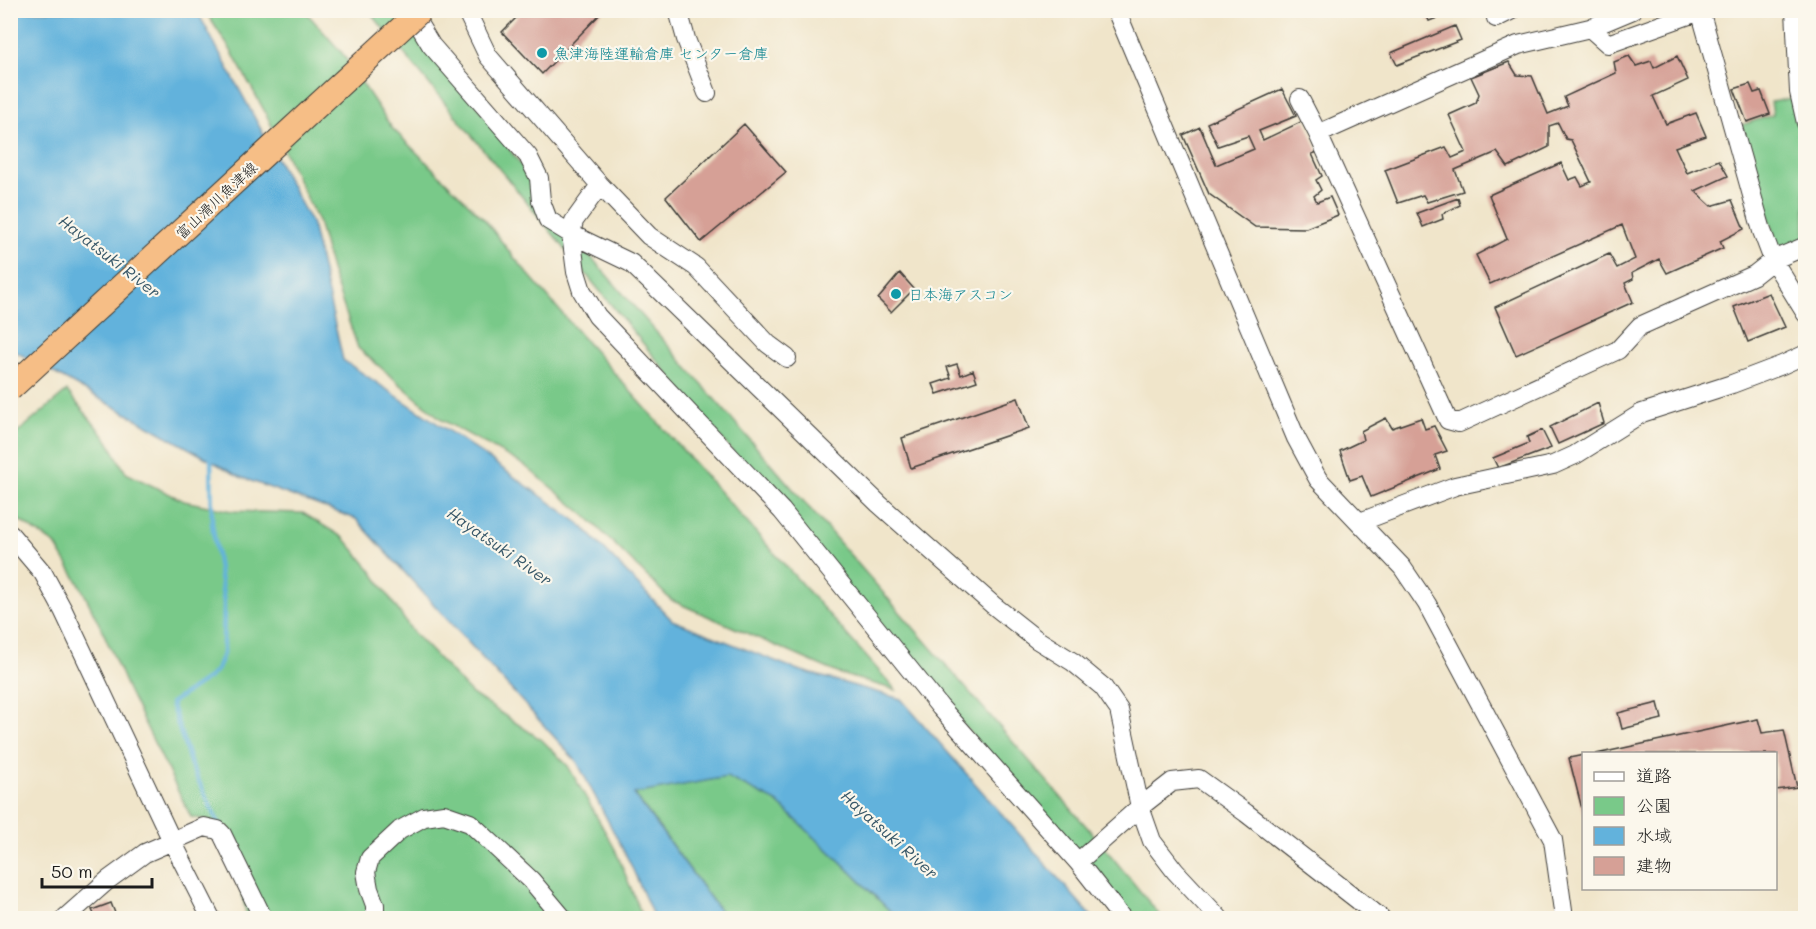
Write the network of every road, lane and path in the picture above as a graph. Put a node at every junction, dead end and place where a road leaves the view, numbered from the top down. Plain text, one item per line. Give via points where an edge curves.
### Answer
1 (410, 10) edge
2 (421, 10) edge
3 (466, 10) edge
4 (678, 10) edge
5 (1116, 10) edge
6 (1512, 10) edge
7 (1633, 10) edge
8 (1795, 10) edge
9 (1700, 11) edge
10 (1496, 18) dead end
11 (1590, 28) junction
12 (707, 93) dead end
13 (1300, 99) dead end
14 (1806, 123) edge
15 (1318, 134) junction
16 (600, 185) junction
17 (571, 234) junction
18 (1806, 246) edge
19 (1773, 260) junction
20 (1806, 314) edge
21 (1806, 354) edge
22 (787, 358) dead end
23 (10, 389) edge
24 (1360, 522) junction
25 (10, 534) edge
26 (1140, 807) junction
27 (172, 841) junction
28 (1078, 862) junction
29 (65, 918) edge
30 (211, 918) edge
31 (263, 918) edge
32 (375, 918) edge
33 (563, 918) edge
34 (1122, 918) edge
35 (1220, 918) edge
36 (1381, 918) edge
37 (1564, 918) edge

1 - 17 street via 431,45 528,156 539,178 548,220
2 - 23 main road, 富山滑川魚津線, bridge
3 - 16 street via 488,56
4 - 12 street
5 - 24 street via 1296,438 1318,479
6 - 10 street
7 - 11 street
8 - 14 street via 1798,92
9 - 11 street via 1608,44
9 - 19 street
11 - 15 street via 1518,45
13 - 15 street
15 - 19 street via 1449,420 1459,423 1618,350 1640,326 1754,275
16 - 17 street via 574,221
16 - 22 street via 649,236 696,267 768,344
17 - 26 street via 632,263 879,504 993,605 1102,687 1119,710
17 - 28 street via 582,291 597,316 782,511 940,707
18 - 19 street
19 - 20 street
21 - 24 street via 1732,384 1642,413 1553,465 1455,486
24 - 37 street via 1402,567 1427,604 1553,840
25 - 27 street via 43,573 63,610
26 - 28 street
26 - 35 street via 1152,841
26 - 36 street via 1172,782 1199,779
27 - 29 street via 135,860
27 - 30 street
27 - 31 street via 204,827 218,830
28 - 34 street
32 - 33 street via 366,872 370,858 400,830 424,817 444,814 470,823 531,880

